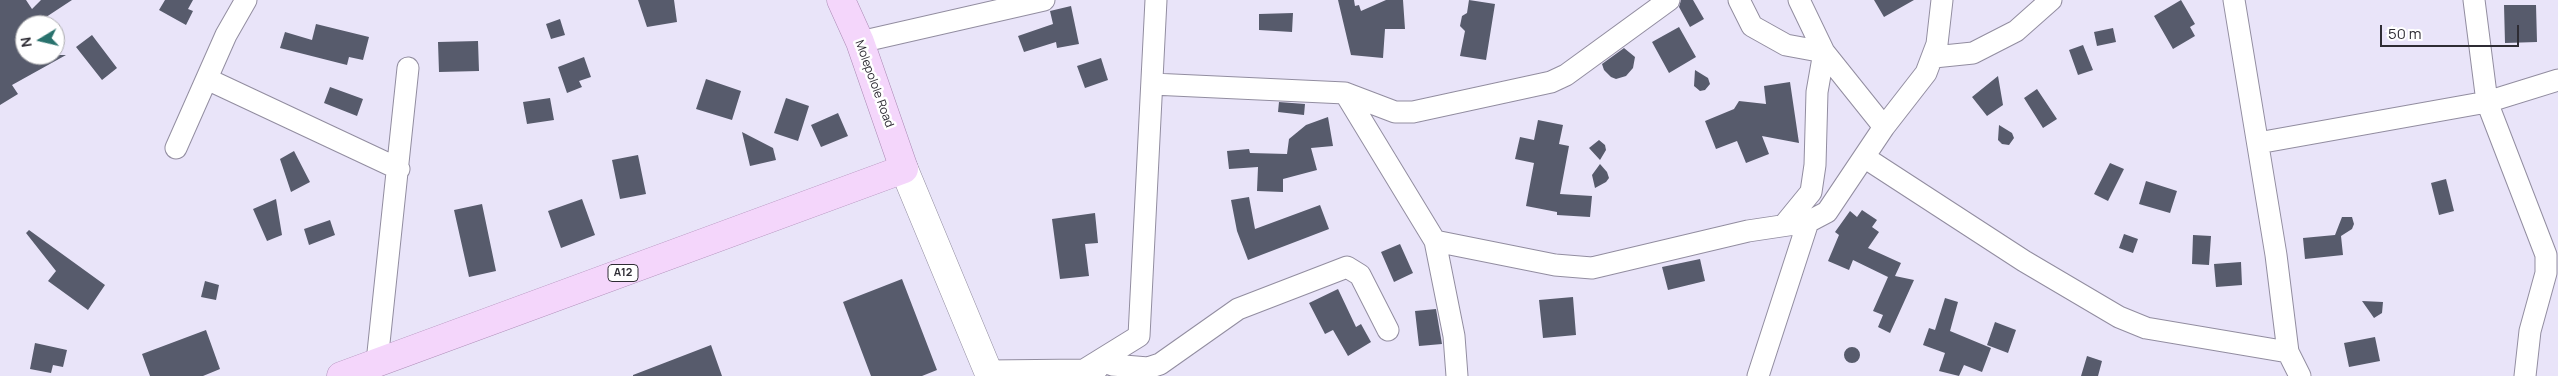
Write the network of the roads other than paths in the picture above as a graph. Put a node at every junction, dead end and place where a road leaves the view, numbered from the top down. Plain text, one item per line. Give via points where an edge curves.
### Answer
1 (246, 0) edge
2 (841, 0) edge
3 (1044, 0) edge
4 (1156, 0) edge
5 (1669, 0) edge
6 (1739, 0) edge
7 (1799, 0) edge
8 (2051, 0) edge
9 (2234, 0) edge
10 (2474, 0) edge
11 (1940, 3) edge
12 (860, 42) junction
13 (1824, 52) junction
14 (1934, 57) junction
15 (408, 68) dead end
16 (206, 79) junction
17 (2558, 80) edge
18 (1152, 84) junction
19 (1345, 93) junction
20 (2487, 102) junction
21 (1884, 127) junction
22 (2258, 143) junction
23 (176, 148) dead end
24 (1864, 157) junction
25 (399, 169) junction
26 (904, 169) junction
27 (1808, 222) junction
28 (1784, 225) junction
29 (1435, 241) junction
30 (1388, 330) dead end
31 (1139, 336) junction
32 (2288, 352) junction
33 (377, 362) junction
34 (1121, 369) edge
35 (1084, 370) junction
36 (989, 374) edge
37 (341, 376) edge
38 (1457, 376) edge
39 (1758, 376) edge
40 (2300, 376) edge
41 (2525, 376) edge

1 - 16 street
2 - 12 main road, Molepolole Road
3 - 12 street
4 - 18 street
5 - 19 street via 1566,75 1551,82 1404,113
6 - 13 street via 1752,26 1786,45
7 - 13 street
8 - 14 street via 2016,31 1973,53
9 - 22 street
10 - 20 street
11 - 14 street
12 - 26 main road, Molepolole Road
13 - 21 street
13 - 28 street via 1817,92 1811,192
14 - 21 street via 1926,74
15 - 25 street
16 - 23 street
16 - 25 street
17 - 20 street
18 - 19 street
18 - 31 street
19 - 29 street
20 - 22 street
20 - 41 street via 2546,255 2546,273 2530,331
21 - 24 street
22 - 32 street
24 - 27 street via 1827,212
24 - 32 street via 2024,262 2119,317 2146,328
25 - 33 street
26 - 33 main road, A12
26 - 36 street
27 - 28 street
27 - 39 street
28 - 29 street via 1592,268 1555,265
29 - 38 street via 1454,336
30 - 34 street via 1360,275 1347,267 1238,309 1160,364
31 - 34 street
31 - 35 street
32 - 40 street
33 - 37 main road, A12
34 - 35 street
35 - 36 street

